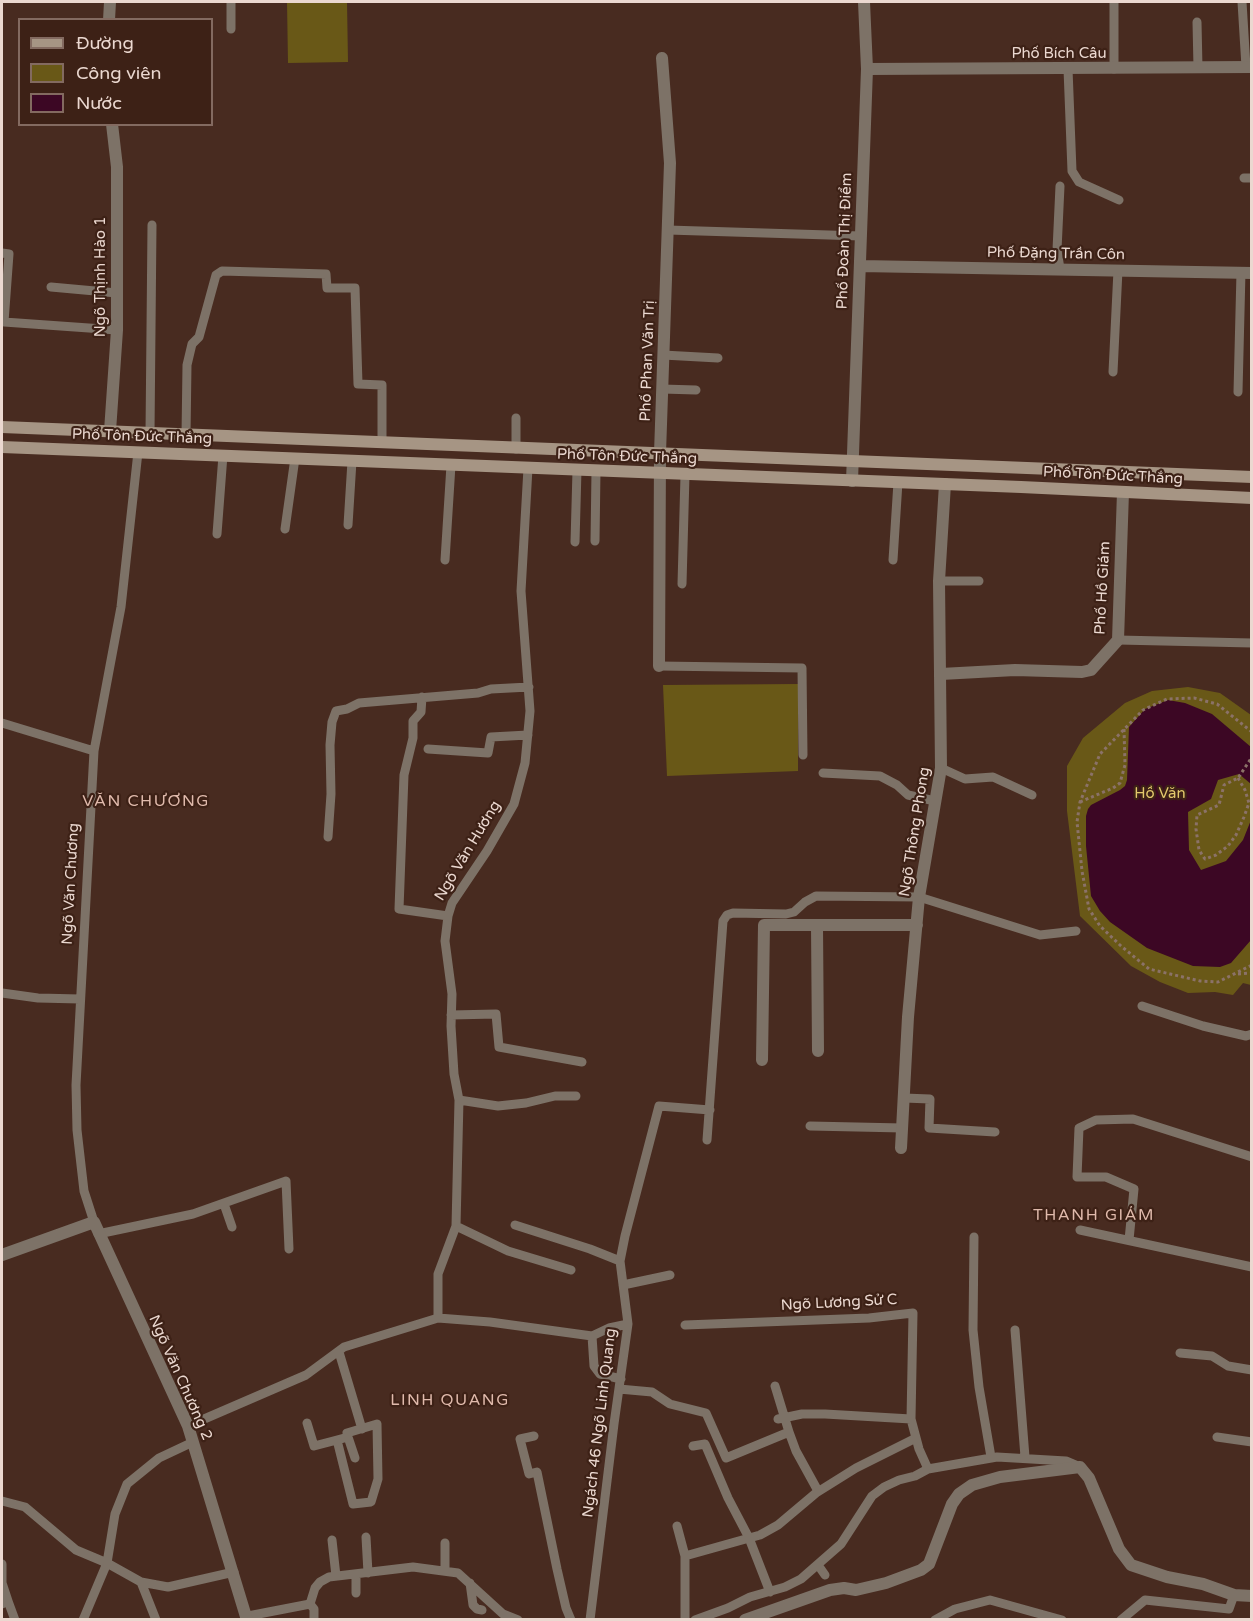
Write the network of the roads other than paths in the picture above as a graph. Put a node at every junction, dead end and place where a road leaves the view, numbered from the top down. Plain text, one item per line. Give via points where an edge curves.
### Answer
1 (110, 2) edge
2 (231, 2) edge
3 (864, 2) edge
4 (1114, 2) edge
5 (1242, 2) edge
6 (110, 18) edge
7 (1197, 22) dead end
8 (231, 29) dead end
9 (662, 57) dead end
10 (1249, 67) edge
11 (1198, 68) junction
12 (867, 69) junction
13 (1068, 69) junction
14 (1114, 69) junction
15 (112, 126) edge
16 (1060, 186) dead end
17 (1119, 200) dead end
18 (152, 225) dead end
19 (668, 230) junction
20 (861, 236) junction
21 (2, 252) edge
22 (860, 266) junction
23 (1060, 269) junction
24 (1118, 270) junction
25 (1246, 273) edge
26 (51, 287) dead end
27 (117, 293) junction
28 (117, 330) junction
29 (663, 355) junction
30 (718, 358) dead end
31 (1113, 372) dead end
32 (662, 389) junction
33 (696, 390) dead end
34 (1238, 392) dead end
35 (516, 418) dead end
36 (2, 427) edge
37 (110, 431) junction
38 (150, 433) junction
39 (186, 435) junction
40 (382, 443) junction
41 (2, 447) edge
42 (516, 449) junction
43 (109, 450) junction
44 (138, 452) junction
45 (660, 453) junction
46 (223, 455) junction
47 (295, 458) junction
48 (352, 461) junction
49 (852, 461) junction
50 (451, 465) junction
51 (528, 468) junction
52 (1058, 469) junction
53 (577, 470) junction
54 (596, 471) junction
55 (660, 473) junction
56 (685, 474) junction
57 (1251, 477) edge
58 (852, 481) junction
59 (898, 482) junction
60 (945, 484) junction
61 (1057, 489) junction
62 (1123, 492) junction
63 (1251, 498) edge
64 (348, 525) dead end
65 (285, 529) dead end
66 (217, 534) dead end
67 (595, 541) dead end
68 (575, 542) dead end
69 (445, 560) dead end
70 (893, 560) dead end
71 (939, 581) junction
72 (979, 581) dead end
73 (682, 584) dead end
74 (1118, 640) junction
75 (1251, 643) edge
76 (659, 666) joint
77 (941, 674) junction
78 (529, 687) junction
79 (422, 697) junction
80 (2, 723) edge
81 (528, 735) junction
82 (428, 749) dead end
83 (94, 751) junction
84 (802, 755) dead end
85 (941, 768) junction
86 (823, 773) dead end
87 (1032, 795) dead end
88 (935, 801) junction
89 (328, 837) dead end
90 (919, 897) junction
91 (448, 916) junction
92 (817, 926) junction
93 (917, 926) junction
94 (1076, 932) dead end
95 (2, 993) edge
96 (80, 999) junction
97 (1142, 1006) dead end
98 (451, 1015) junction
99 (1251, 1034) edge
100 (818, 1051) dead end
101 (762, 1060) dead end
102 (582, 1062) dead end
103 (576, 1096) dead end
104 (904, 1098) junction
105 (459, 1100) junction
106 (710, 1110) junction
107 (810, 1126) dead end
108 (903, 1128) junction
109 (996, 1132) dead end
110 (707, 1140) dead end
111 (901, 1148) dead end
112 (1251, 1158) edge
113 (224, 1204) junction
114 (515, 1225) dead end
115 (456, 1226) junction
116 (232, 1227) dead end
117 (96, 1228) junction
118 (1080, 1230) dead end
119 (974, 1238) dead end
120 (1129, 1240) junction
121 (288, 1249) dead end
122 (2, 1255) edge
123 (620, 1262) junction
124 (1251, 1267) edge
125 (571, 1270) dead end
126 (670, 1275) dead end
127 (623, 1285) junction
128 (438, 1318) junction
129 (628, 1324) junction
130 (685, 1325) dead end
131 (1015, 1330) dead end
132 (592, 1336) junction
133 (339, 1352) junction
134 (1180, 1353) dead end
135 (1251, 1370) edge
136 (620, 1384) junction
137 (775, 1386) dead end
138 (781, 1418) junction
139 (911, 1419) junction
140 (308, 1423) dead end
141 (188, 1426) junction
142 (362, 1429) junction
143 (789, 1431) junction
144 (534, 1436) dead end
145 (348, 1437) junction
146 (1217, 1437) dead end
147 (916, 1438) junction
148 (337, 1440) junction
149 (193, 1442) junction
150 (1251, 1442) edge
151 (693, 1446) dead end
152 (722, 1448) junction
153 (710, 1453) junction
154 (991, 1457) junction
155 (1025, 1457) junction
156 (355, 1458) dead end
157 (1080, 1467) junction
158 (928, 1469) junction
159 (818, 1491) junction
160 (2, 1501) edge
161 (677, 1526) dead end
162 (366, 1537) dead end
163 (749, 1538) junction
164 (332, 1540) dead end
165 (445, 1543) dead end
166 (685, 1556) junction
167 (107, 1563) junction
168 (2, 1564) edge
169 (818, 1565) junction
170 (445, 1571) junction
171 (234, 1572) junction
172 (368, 1573) junction
173 (356, 1575) junction
174 (825, 1575) dead end
175 (336, 1576) junction
176 (141, 1582) junction
177 (470, 1583) junction
178 (770, 1592) junction
179 (356, 1593) dead end
180 (1234, 1595) junction
181 (1251, 1596) edge
182 (5, 1602) edge
183 (310, 1604) junction
184 (482, 1610) dead end
185 (248, 1618) edge
186 (15, 1620) edge
187 (83, 1620) edge
188 (156, 1620) edge
189 (314, 1620) edge
190 (518, 1620) edge
191 (572, 1620) edge
192 (590, 1620) edge
193 (685, 1620) edge
194 (695, 1620) edge
195 (745, 1620) edge
196 (935, 1620) edge
197 (1062, 1620) edge
198 (1121, 1620) edge

1 - 6 street
2 - 8 lane
3 - 12 street, Phố Đoàn Thị Điểm
4 - 14 lane
5 - 10 lane
7 - 11 lane
9 - 19 street, Phố Phan Văn Trị via 670,164
10 - 11 street, Phố Bích Câu
11 - 14 street, Phố Bích Câu
12 - 13 street, Phố Bích Câu
12 - 20 street, Phố Đoàn Thị Điểm
13 - 14 street, Phố Bích Câu
13 - 17 lane via 1072,171 1079,182
15 - 27 street, Ngõ Thịnh Hào 1 via 117,166
16 - 23 lane
18 - 38 lane
19 - 20 lane
19 - 29 street, Phố Phan Văn Trị
20 - 22 street, Phố Đoàn Thị Điểm
21 - 28 lane via 9,254 4,322
22 - 23 street, Phố Đặng Trần Côn
22 - 49 street, Phố Đoàn Thị Điểm
23 - 24 street, Phố Đặng Trần Côn
24 - 25 street, Phố Đặng Trần Côn
24 - 31 lane
25 - 34 lane
26 - 27 lane
27 - 28 street, Ngõ Thịnh Hào 1
28 - 37 street, Ngõ Thịnh Hào 1
29 - 30 lane
29 - 32 street, Phố Phan Văn Trị
32 - 33 lane
32 - 45 street, Phố Phan Văn Trị
35 - 42 lane
36 - 37 main road, Phố Tôn Đức Thắng
37 - 38 main road, Phố Tôn Đức Thắng
37 - 43 main road
38 - 39 main road, Phố Tôn Đức Thắng
39 - 40 main road, Phố Tôn Đức Thắng
39 - 40 lane via 187,365 216,275 222,271 326,274 327,288 355,288 358,384 382,384
40 - 42 main road, Phố Tôn Đức Thắng
41 - 43 main road, Phố Tôn Đức Thắng
42 - 45 main road, Phố Tôn Đức Thắng
43 - 44 main road, Phố Tôn Đức Thắng
44 - 46 main road, Phố Tôn Đức Thắng
44 - 83 lane, Ngõ Văn Chương via 121,607
45 - 49 main road, Phố Tôn Đức Thắng
45 - 55 street, Phố Phan Văn Trị
46 - 47 main road, Phố Tôn Đức Thắng
46 - 66 lane
47 - 48 main road, Phố Tôn Đức Thắng
47 - 65 lane
48 - 50 main road, Phố Tôn Đức Thắng
48 - 64 lane
49 - 52 main road, Phố Tôn Đức Thắng
49 - 58 street, Phố Đoàn Thị Điểm
50 - 51 main road, Phố Tôn Đức Thắng
50 - 69 lane
51 - 53 main road, Phố Tôn Đức Thắng
51 - 78 lane, Ngõ Văn Hương via 521,591
52 - 57 main road, Phố Tôn Đức Thắng
52 - 61 main road
53 - 54 main road, Phố Tôn Đức Thắng
53 - 68 lane
54 - 55 main road, Phố Tôn Đức Thắng
54 - 67 lane
55 - 56 main road, Phố Tôn Đức Thắng
55 - 76 street, Phố Phan Văn Trị
56 - 58 main road, Phố Tôn Đức Thắng
56 - 73 lane
58 - 59 main road, Phố Tôn Đức Thắng
59 - 60 main road, Phố Tôn Đức Thắng
59 - 70 lane
60 - 61 main road, Phố Tôn Đức Thắng
60 - 71 street, Ngõ Thông Phong
61 - 62 main road, Phố Tôn Đức Thắng
62 - 63 main road, Phố Tôn Đức Thắng
62 - 74 street, Phố Hồ Giám
71 - 72 lane
71 - 77 street, Ngõ Thông Phong
74 - 75 lane
74 - 77 street, Phố Hồ Giám via 1091,670 1082,672
76 - 84 lane via 802,668
77 - 85 street, Ngõ Thông Phong
78 - 79 lane
78 - 81 lane, Ngõ Văn Hương
79 - 89 lane via 359,703 336,711 330,745
79 - 91 lane via 421,712 413,721 404,775 399,909
80 - 83 lane
81 - 82 lane via 491,737 488,753
81 - 91 lane, Ngõ Văn Hương via 514,804 452,903
83 - 96 lane, Ngõ Văn Chương
85 - 87 lane via 965,778 993,777
85 - 88 street, Ngõ Thông Phong
86 - 88 lane via 880,776 908,795
88 - 90 street, Ngõ Thông Phong
90 - 93 street, Ngõ Thông Phong
90 - 94 lane via 1040,935
90 - 106 lane via 816,896 786,914 733,913 725,917
91 - 98 lane, Ngõ Văn Hương via 445,941
92 - 93 street
92 - 100 street
92 - 101 street via 764,925
93 - 104 street, Ngõ Thông Phong
95 - 96 lane
96 - 117 lane, Ngõ Văn Chương via 76,1130 84,1191
97 - 99 lane via 1203,1026
98 - 102 lane via 496,1014 499,1047
98 - 105 lane, Ngõ Văn Hương
103 - 105 lane via 498,1106
104 - 108 street, Ngõ Thông Phong
104 - 109 lane via 930,1099 929,1128
105 - 115 lane, Ngõ Văn Hương
106 - 110 lane
106 - 123 lane, Ngách 46 Ngõ Linh Quang via 659,1106
107 - 108 lane
108 - 111 street, Ngõ Thông Phong
112 - 120 lane via 1133,1119 1096,1120 1079,1128 1077,1177 1106,1177 1134,1189
113 - 116 lane
113 - 117 lane via 193,1214
113 - 121 lane via 289,1177
114 - 123 lane
115 - 125 lane via 508,1251
115 - 128 lane, Ngõ Văn Hương via 438,1274
117 - 122 street
117 - 141 street, Ngõ Văn Chương 2
118 - 120 lane
119 - 154 lane via 973,1330
120 - 124 lane
123 - 127 lane, Ngách 46 Ngõ Linh Quang
126 - 127 lane
127 - 129 lane, Ngách 46 Ngõ Linh Quang
128 - 132 lane
128 - 133 lane via 344,1347
129 - 132 lane
129 - 136 lane, Ngách 46 Ngõ Linh Quang
130 - 139 lane, Ngõ Lương Sử C via 913,1314
131 - 155 lane
132 - 136 lane via 594,1366 600,1374
133 - 141 lane via 306,1375
133 - 142 lane
134 - 135 lane via 1212,1356 1228,1366
136 - 152 lane via 706,1413
136 - 192 lane, Ngách 46 Ngõ Linh Quang
137 - 138 lane
138 - 139 lane via 825,1414
138 - 143 lane
139 - 147 lane, Ngõ Lương Sử C
140 - 148 lane via 314,1446
141 - 149 street, Ngõ Văn Chương 2
142 - 145 lane via 346,1432
142 - 148 lane via 377,1424 378,1479 371,1502 353,1504
143 - 152 lane via 726,1458
143 - 159 lane
144 - 191 lane via 520,1439 529,1473 537,1472 556,1569
145 - 148 lane
145 - 156 lane
146 - 150 lane
147 - 158 lane, Ngõ Lương Sử C
147 - 159 lane
149 - 167 lane via 159,1458 127,1484 115,1514
149 - 171 street, Ngõ Văn Chương 2
151 - 153 lane via 705,1444
152 - 153 lane
153 - 163 lane
154 - 155 lane
154 - 158 lane
155 - 157 lane via 1066,1461
157 - 180 street via 1089,1478 1119,1549 1131,1565
157 - 195 street via 1000,1477 972,1485 952,1504 929,1564 921,1570 856,1590 830,1590
158 - 169 lane via 872,1496 841,1544
159 - 163 lane via 778,1525
160 - 167 lane via 25,1507 76,1550
161 - 166 lane
162 - 172 lane
163 - 166 lane
163 - 178 lane
164 - 175 lane
165 - 170 lane
166 - 193 lane
167 - 176 lane
167 - 187 lane
168 - 182 lane
169 - 174 lane
169 - 178 lane via 801,1579
170 - 172 lane via 412,1568
170 - 177 lane via 458,1573
171 - 176 lane via 168,1587
171 - 185 street, Ngõ Văn Chương 2
172 - 173 lane
173 - 175 lane
173 - 179 lane
175 - 183 lane via 320,1582
176 - 188 lane
177 - 184 lane via 473,1605
177 - 190 lane via 503,1614
178 - 194 lane
180 - 181 street
180 - 198 lane via 1229,1609 1144,1600
182 - 186 lane
183 - 185 lane
183 - 189 lane
196 - 197 lane via 955,1609 990,1600

